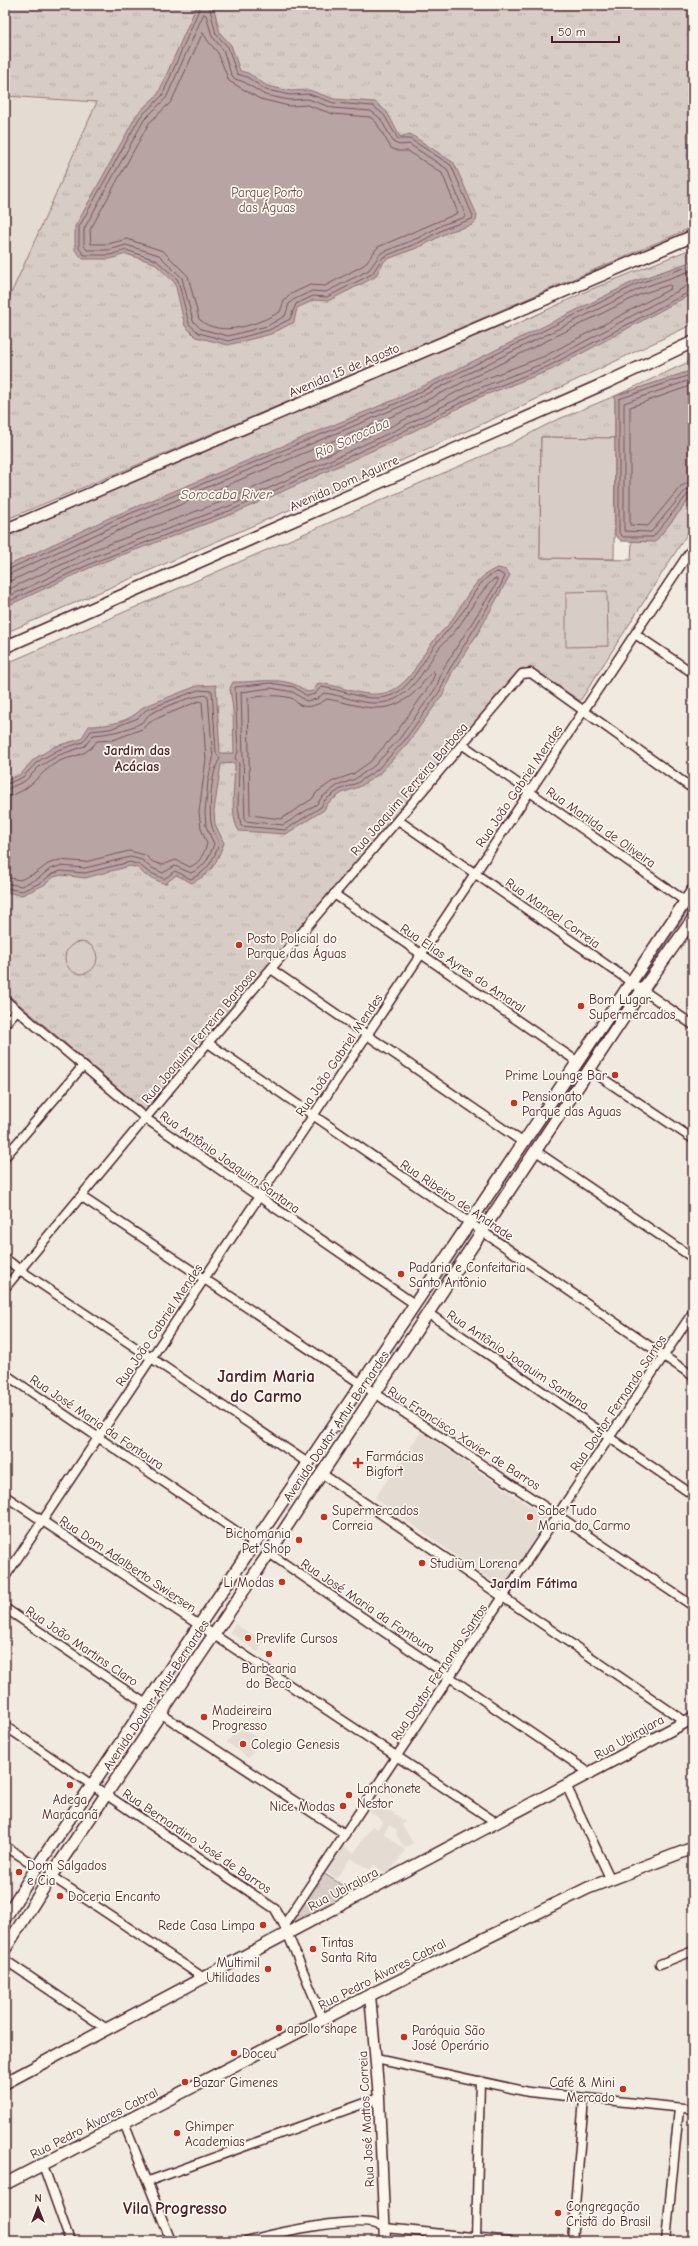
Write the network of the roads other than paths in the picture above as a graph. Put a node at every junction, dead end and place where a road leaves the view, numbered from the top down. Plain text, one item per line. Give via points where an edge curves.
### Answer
1 (693, 236) edge
2 (693, 342) edge
3 (5, 530) edge
4 (692, 551) edge
5 (635, 634) junction
6 (5, 647) edge
7 (693, 673) edge
8 (584, 710) junction
9 (463, 745) junction
10 (693, 789) edge
11 (529, 792) junction
12 (398, 820) junction
13 (475, 873) junction
14 (693, 890) edge
15 (334, 894) junction
16 (686, 901) junction
17 (693, 919) edge
18 (421, 954) junction
19 (271, 969) junction
20 (631, 982) junction
21 (643, 990) junction
22 (5, 1000) edge
23 (17, 1010) junction
24 (5, 1024) edge
25 (693, 1025) edge
26 (367, 1035) junction
27 (208, 1043) junction
28 (578, 1062) junction
29 (82, 1067) junction
30 (590, 1070) junction
31 (313, 1115) junction
32 (146, 1118) junction
33 (693, 1139) edge
34 (524, 1143) junction
35 (536, 1151) junction
36 (5, 1156) edge
37 (82, 1197) junction
38 (259, 1197) junction
39 (470, 1223) junction
40 (483, 1232) junction
41 (5, 1258) edge
42 (693, 1258) edge
43 (20, 1270) junction
44 (204, 1279) junction
45 (5, 1288) edge
46 (413, 1303) junction
47 (693, 1312) edge
48 (428, 1314) junction
49 (664, 1356) junction
50 (151, 1358) junction
51 (5, 1374) edge
52 (693, 1376) edge
53 (360, 1384) junction
54 (374, 1393) junction
55 (98, 1437) junction
56 (610, 1437) junction
57 (308, 1463) junction
58 (321, 1473) junction
59 (693, 1495) edge
60 (5, 1496) edge
61 (558, 1515) junction
62 (42, 1521) junction
63 (255, 1544) junction
64 (269, 1553) junction
65 (5, 1577) edge
66 (503, 1597) junction
67 (693, 1606) edge
68 (5, 1608) edge
69 (200, 1625) junction
70 (213, 1635) junction
71 (450, 1676) junction
72 (146, 1704) junction
73 (160, 1713) junction
74 (690, 1720) edge
75 (5, 1726) edge
76 (397, 1756) junction
77 (591, 1774) junction
78 (91, 1785) junction
79 (567, 1787) junction
80 (106, 1795) junction
81 (497, 1823) junction
82 (345, 1834) junction
83 (5, 1846) edge
84 (693, 1848) edge
85 (37, 1867) junction
86 (51, 1876) junction
87 (610, 1878) junction
88 (5, 1918) edge
89 (285, 1930) junction
90 (5, 1949) edge
91 (693, 1951) edge
92 (5, 1960) edge
93 (660, 1964) dead end
94 (204, 1978) junction
95 (370, 1995) junction
96 (323, 2019) junction
97 (107, 2029) junction
98 (376, 2059) junction
99 (7, 2080) edge
100 (480, 2081) junction
101 (379, 2098) junction
102 (584, 2099) junction
103 (679, 2108) junction
104 (693, 2109) edge
105 (124, 2123) junction
106 (43, 2164) junction
107 (149, 2181) junction
108 (5, 2184) edge
109 (385, 2228) junction
110 (476, 2238) junction
111 (70, 2241) edge
112 (171, 2241) edge
113 (246, 2241) edge
114 (385, 2241) edge
115 (506, 2241) edge
116 (510, 2241) edge
117 (572, 2241) edge
118 (666, 2241) edge

1 - 3 main road, Avenida 15 de Agosto
2 - 6 main road, Avenida Dom Aguirre via 608,382
4 - 5 street, Rua João Gabriel Mendes
5 - 7 street
5 - 8 street, Rua João Gabriel Mendes
8 - 9 street, Rua Joaquim Ferreira Barbosa via 531,673 522,674
8 - 10 street
8 - 11 street, Rua João Gabriel Mendes
9 - 11 street, Rua Marilda de Oliveira
9 - 12 street, Rua Joaquim Ferreira Barbosa
11 - 13 street, Rua João Gabriel Mendes
11 - 16 street, Rua Marilda de Oliveira
12 - 13 street, Rua Manoel Correia
12 - 15 street, Rua Joaquim Ferreira Barbosa
13 - 18 street, Rua João Gabriel Mendes
13 - 20 street, Rua Manoel Correia
14 - 16 main road, Avenida Doutor Artur Bernardes
15 - 18 street, Rua Elias Ayres do Amaral
15 - 19 street, Rua Joaquim Ferreira Barbosa
16 - 20 main road, Avenida Doutor Artur Bernardes
17 - 21 main road, Avenida Doutor Artur Bernardes
18 - 26 street, Rua João Gabriel Mendes
18 - 28 street, Rua Elias Ayres do Amaral
19 - 26 street
19 - 27 street, Rua Joaquim Ferreira Barbosa
20 - 21 street, Rua Manoel Correia
20 - 28 main road, Avenida Doutor Artur Bernardes
21 - 25 street, Rua Manoel Correia
21 - 30 main road, Avenida Doutor Artur Bernardes
22 - 23 street, Rua Antônio Joaquim Santana
23 - 24 street
23 - 29 street, Rua Antônio Joaquim Santana
26 - 31 street, Rua João Gabriel Mendes
26 - 34 street
27 - 31 street, Rua Ribeiro de Andrade
27 - 32 street, Rua Joaquim Ferreira Barbosa
28 - 34 main road, Avenida Doutor Artur Bernardes
29 - 32 street, Rua Antônio Joaquim Santana
29 - 36 street
30 - 33 street
30 - 35 main road, Avenida Doutor Artur Bernardes
31 - 38 street, Rua João Gabriel Mendes
31 - 39 street, Rua Ribeiro de Andrade
32 - 37 street, Rua Joaquim Ferreira Barbosa
32 - 38 street, Rua Antônio Joaquim Santana
34 - 39 main road, Avenida Doutor Artur Bernardes
35 - 40 main road, Avenida Doutor Artur Bernardes
35 - 42 street
37 - 43 street, Rua Joaquim Ferreira Barbosa
37 - 44 street, Rua Francisco Xavier de Barros
38 - 44 street, Rua João Gabriel Mendes
38 - 46 street, Rua Antônio Joaquim Santana
39 - 40 street, Rua Ribeiro de Andrade
39 - 46 main road, Avenida Doutor Artur Bernardes
40 - 48 main road, Avenida Doutor Artur Bernardes
40 - 49 street, Rua Ribeiro de Andrade
41 - 43 street
43 - 45 street, Rua Joaquim Ferreira Barbosa
43 - 50 street
44 - 50 street, Rua João Gabriel Mendes
44 - 53 street, Rua Francisco Xavier de Barros
46 - 53 main road, Avenida Doutor Artur Bernardes
47 - 49 street, Rua Doutor Fernando Santos
48 - 54 main road, Avenida Doutor Artur Bernardes
48 - 56 street, Rua Antônio Joaquim Santana
49 - 52 street, Rua Ribeiro de Andrade
49 - 56 street, Rua Doutor Fernando Santos
50 - 55 street, Rua João Gabriel Mendes
50 - 57 street
51 - 55 street, Rua José Maria da Fontoura
53 - 54 street, Rua Francisco Xavier de Barros
53 - 57 main road, Avenida Doutor Artur Bernardes
54 - 58 main road, Avenida Doutor Artur Bernardes
54 - 61 street, Rua Francisco Xavier de Barros
55 - 62 street, Rua João Gabriel Mendes
55 - 63 street, Rua José Maria da Fontoura
56 - 59 street, Rua Antônio Joaquim Santana
56 - 61 street, Rua Doutor Fernando Santos
57 - 63 main road, Avenida Doutor Artur Bernardes
58 - 64 main road, Avenida Doutor Artur Bernardes
58 - 66 street
60 - 62 street, Rua Dom Adalberto Swiersen
61 - 66 street, Rua Doutor Fernando Santos
61 - 67 street, Rua Francisco Xavier de Barros
62 - 65 street, Rua João Gabriel Mendes
62 - 69 street, Rua Dom Adalberto Swiersen
63 - 69 main road, Avenida Doutor Artur Bernardes
64 - 70 main road, Avenida Doutor Artur Bernardes
64 - 71 street, Rua José Maria da Fontoura
66 - 71 street, Rua Doutor Fernando Santos
66 - 74 street
68 - 72 street, Rua João Martins Claro
69 - 70 street, Rua Dom Adalberto Swiersen
69 - 72 main road, Avenida Doutor Artur Bernardes
70 - 73 main road, Avenida Doutor Artur Bernardes
70 - 76 street, Rua Dom Adalberto Swiersen
71 - 76 street, Rua Doutor Fernando Santos
71 - 77 street, Rua José Maria da Fontoura
72 - 78 main road, Avenida Doutor Artur Bernardes
73 - 80 main road, Avenida Doutor Artur Bernardes
73 - 82 street
74 - 77 main road, Rua Ubirajara
75 - 78 street, Rua Bernardino José de Barros
76 - 81 street, Rua Dom Adalberto Swiersen
76 - 82 street, Rua Doutor Fernando Santos
77 - 79 main road, Rua Ubirajara
78 - 80 street, Rua Bernardino José de Barros
78 - 85 main road, Avenida Doutor Artur Bernardes
79 - 81 main road, Rua Ubirajara
79 - 87 street
80 - 86 main road, Avenida Doutor Artur Bernardes
80 - 89 street, Rua Bernardino José de Barros via 275,1909
81 - 89 main road, Rua Ubirajara
82 - 89 street, Rua Doutor Fernando Santos
83 - 85 street
84 - 87 main road, Rua Pedro Álvares Cabral
85 - 88 main road, Avenida Doutor Artur Bernardes
86 - 90 main road, Avenida Doutor Artur Bernardes
86 - 94 street
87 - 95 main road, Rua Pedro Álvares Cabral
89 - 94 main road, Rua Ubirajara
89 - 96 street, Rua Bernardino José de Barros
91 - 93 street
92 - 97 street
94 - 97 main road, Rua Ubirajara
95 - 96 main road, Rua Pedro Álvares Cabral
95 - 98 street, Rua José Mattos Correia
96 - 105 main road, Rua Pedro Álvares Cabral
97 - 99 main road, Rua Ubirajara
98 - 100 street
98 - 101 street, Rua José Mattos Correia
100 - 102 street via 529,2092
100 - 110 street
101 - 107 street
101 - 109 street, Rua José Mattos Correia
102 - 103 street
102 - 117 street
103 - 104 street
103 - 118 street
105 - 106 main road, Rua Pedro Álvares Cabral
105 - 107 street
106 - 108 main road, Rua Pedro Álvares Cabral
106 - 111 street
107 - 112 street
109 - 110 street
109 - 113 street via 379,2223 348,2223 312,2227
109 - 114 street, Rua José Mattos Correia
110 - 115 street
115 - 116 street

